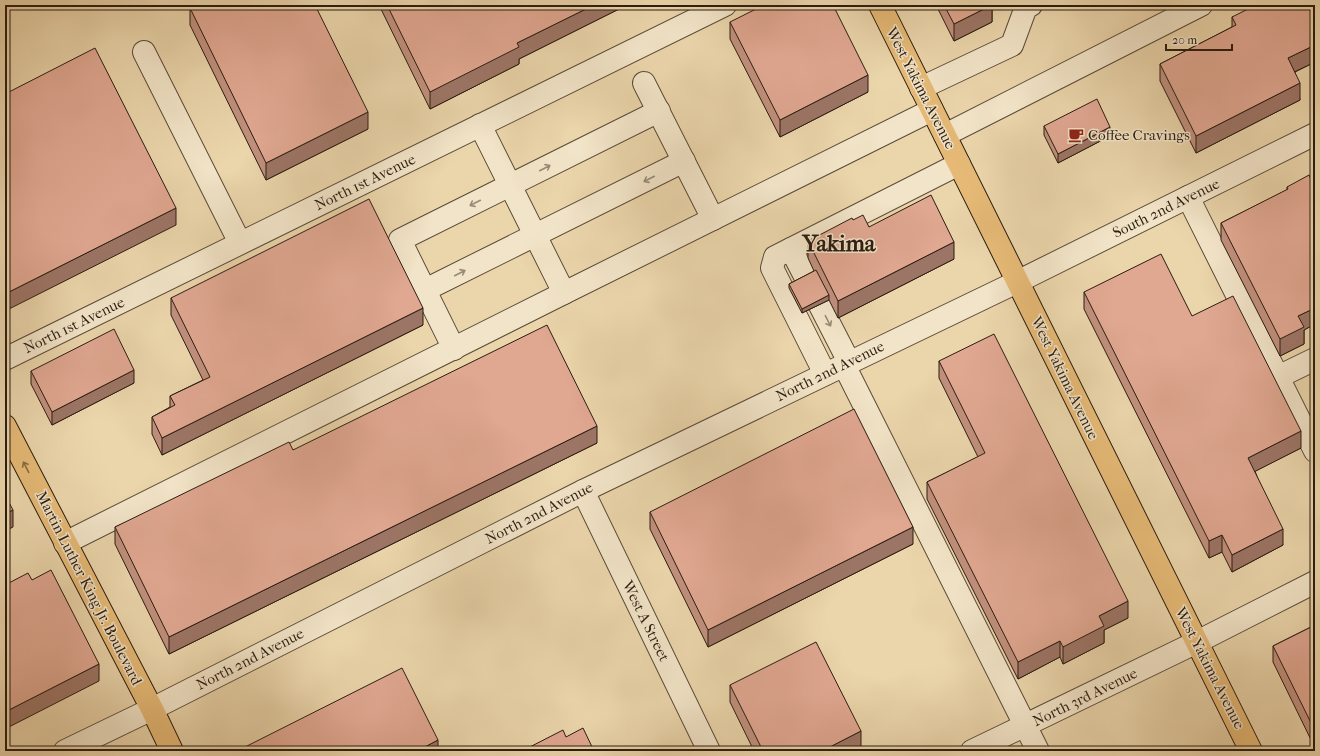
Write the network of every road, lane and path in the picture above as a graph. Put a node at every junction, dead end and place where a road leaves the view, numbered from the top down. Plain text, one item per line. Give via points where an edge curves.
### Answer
1 (724, 5) edge
2 (880, 5) edge
3 (1031, 5) edge
4 (1201, 5) edge
5 (1170, 12) edge
6 (144, 52) dead end
7 (644, 83) dead end
8 (921, 88) junction
9 (932, 110) junction
10 (659, 111) junction
11 (480, 125) junction
12 (1315, 134) edge
13 (945, 135) junction
14 (684, 161) junction
15 (959, 164) junction
16 (510, 185) junction
17 (1188, 197) junction
18 (713, 219) junction
19 (535, 235) junction
20 (240, 243) junction
21 (1017, 282) junction
22 (425, 290) junction
23 (564, 294) junction
24 (454, 348) junction
25 (5, 359) edge
26 (1315, 359) edge
27 (840, 367) junction
28 (1278, 377) junction
29 (5, 426) edge
30 (1315, 451) edge
31 (582, 491) junction
32 (65, 542) junction
33 (1315, 582) edge
34 (1197, 642) junction
35 (152, 709) junction
36 (1025, 726) junction
37 (65, 751) edge
38 (172, 751) edge
39 (709, 751) edge
40 (972, 751) edge
41 (1038, 751) edge
42 (1251, 751) edge

1 - 11 street, North 1st Avenue
2 - 8 main road, West Yakima Avenue
3 - 8 street via 1026,7 1012,44
4 - 5 street
5 - 13 street
6 - 20 street
7 - 10 street
8 - 9 main road, West Yakima Avenue
9 - 13 main road, West Yakima Avenue
9 - 18 street
10 - 14 street
16 -> 10 street
11 - 16 street
11 - 20 street, North 1st Avenue
12 - 17 street, South 2nd Avenue
13 - 15 main road, West Yakima Avenue
14 - 18 street
14 -> 19 street
15 - 21 main road, West Yakima Avenue
15 - 27 street via 791,249
16 - 19 street
16 -> 22 street via 400,240
17 - 21 street, South 2nd Avenue
17 - 28 street
18 - 23 street
22 -> 19 street
19 - 23 street
20 - 25 street, North 1st Avenue
21 - 27 street, North 2nd Avenue
21 - 34 main road, West Yakima Avenue
22 - 24 street
23 - 24 street
24 - 32 street
26 - 28 street
27 - 31 street, North 2nd Avenue
27 - 36 street
28 - 30 street
32 -> 29 main road, Martin Luther King Jr. Boulevard
31 - 35 street, North 2nd Avenue
31 - 39 street, West A Street
32 - 35 main road, Martin Luther King Jr. Boulevard
33 - 34 street, North 3rd Avenue
34 - 36 street, North 3rd Avenue
34 - 42 main road, West Yakima Avenue
35 - 37 street, North 2nd Avenue
35 - 38 main road, Martin Luther King Jr. Boulevard
36 - 40 street, North 3rd Avenue
36 - 41 street

